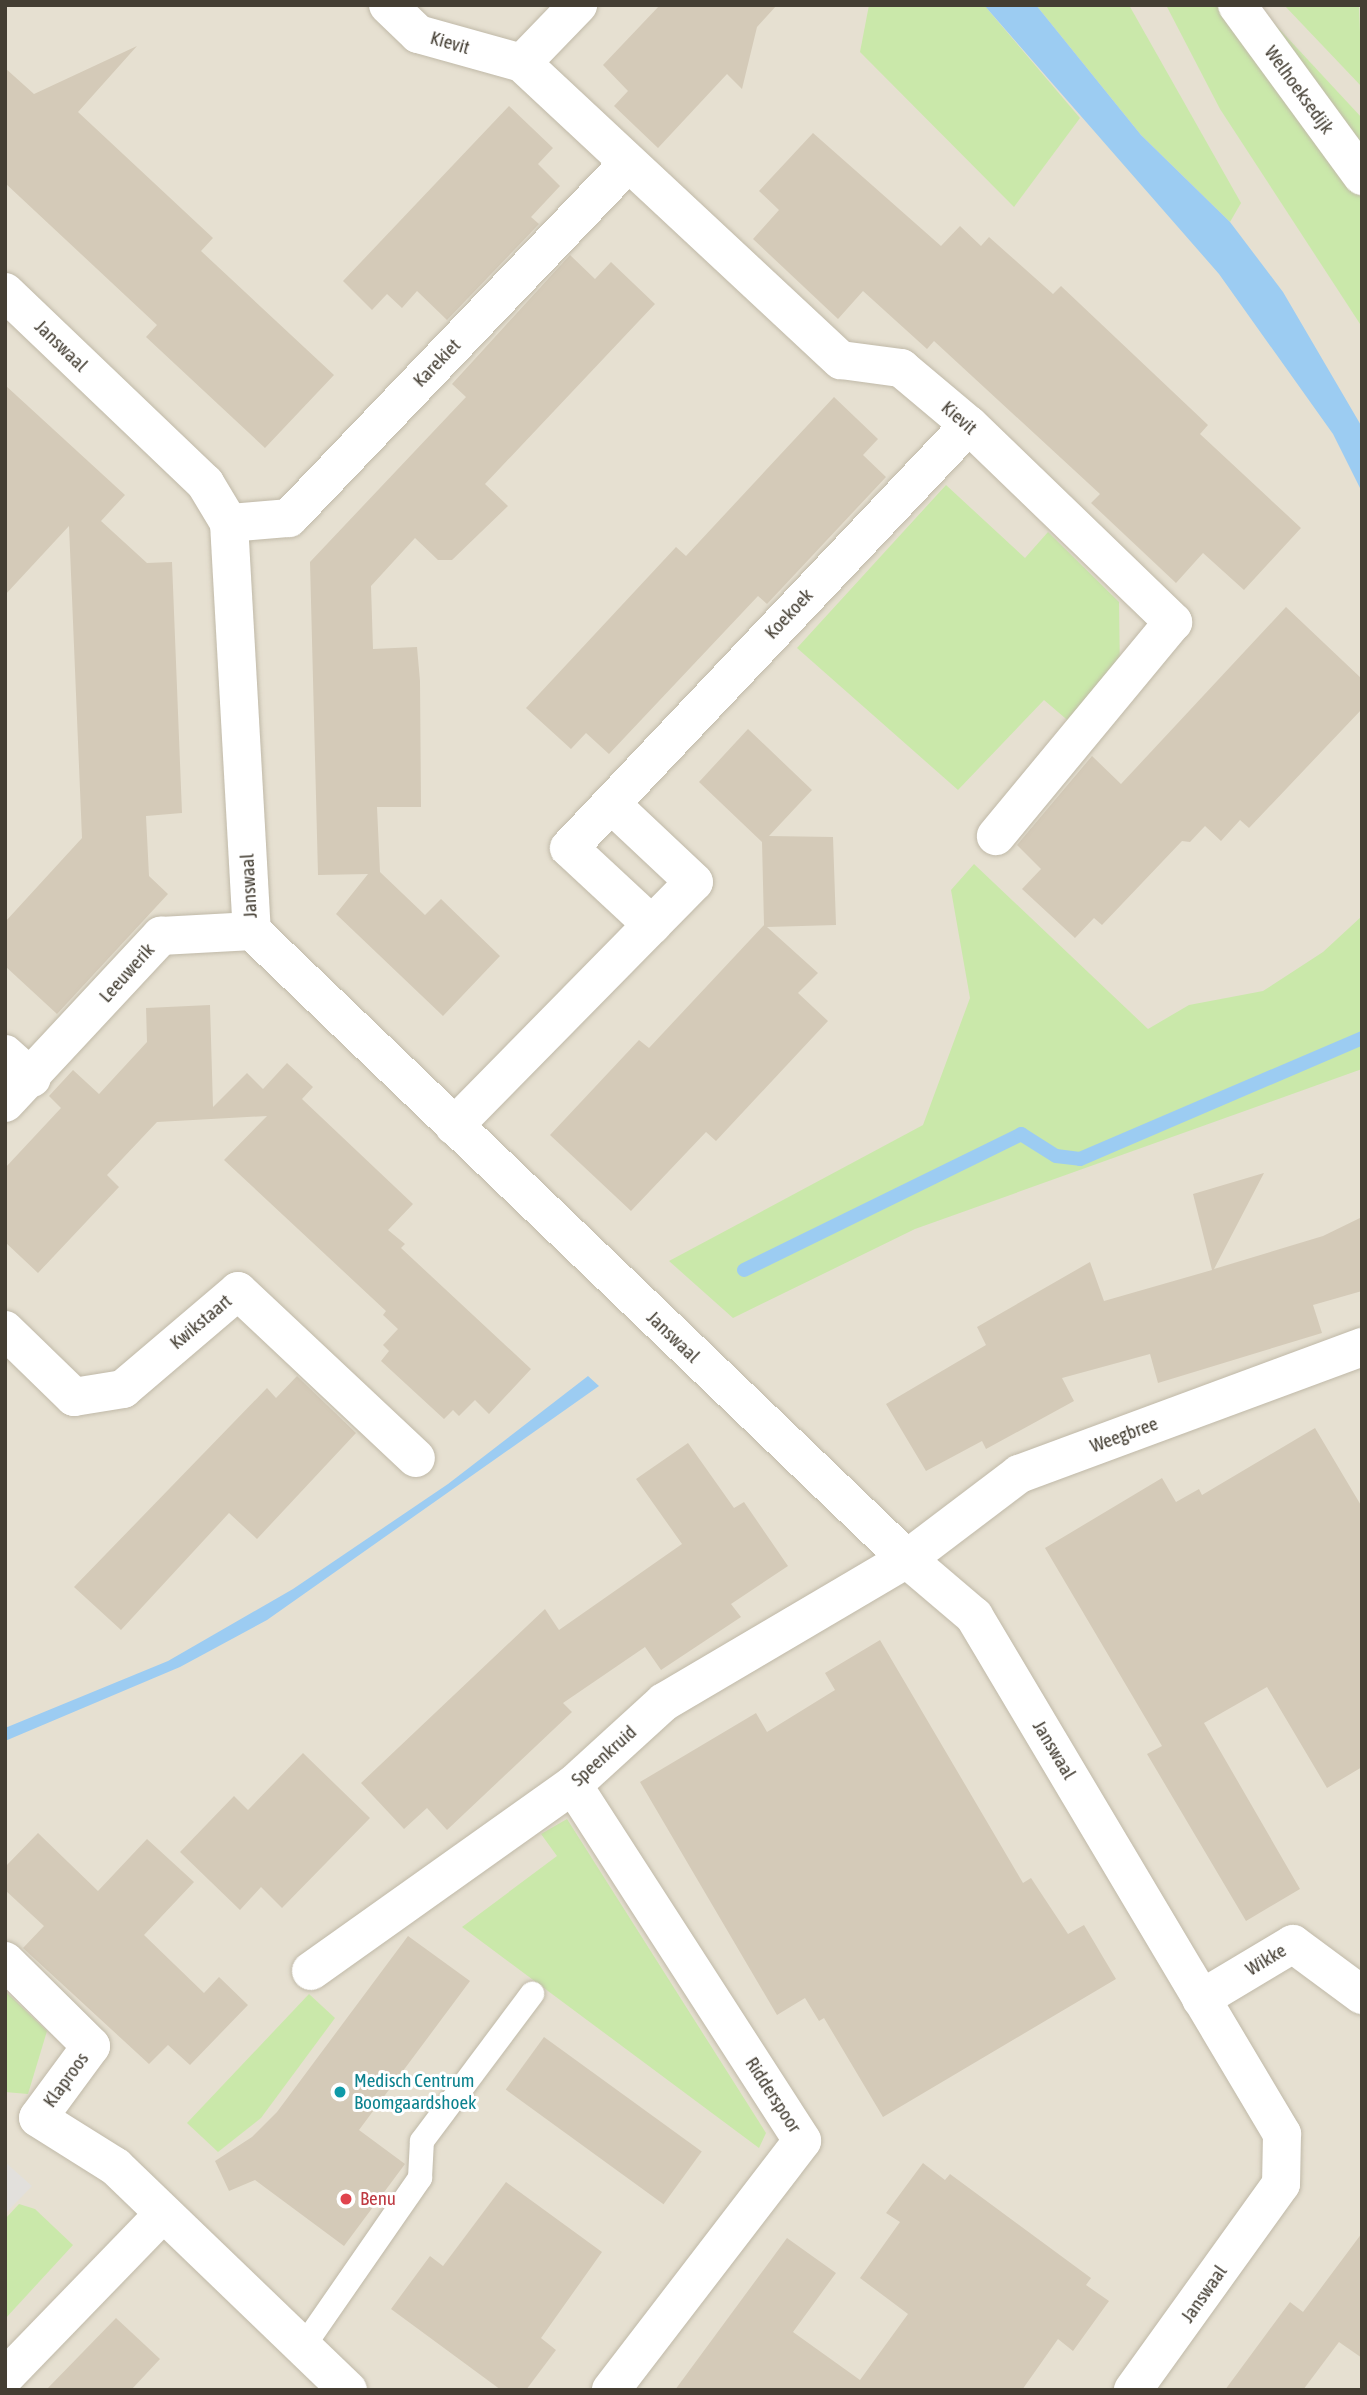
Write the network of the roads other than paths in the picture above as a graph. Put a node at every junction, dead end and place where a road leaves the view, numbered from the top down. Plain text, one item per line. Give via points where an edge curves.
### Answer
1 (388, 5) edge
2 (578, 5) edge
3 (1237, 5) edge
4 (522, 63) junction
5 (627, 164) junction
6 (1362, 176) edge
7 (5, 292) edge
8 (969, 425) junction
9 (229, 523) junction
10 (611, 804) junction
11 (996, 836) dead end
12 (652, 925) junction
13 (252, 932) junction
14 (14, 1078) edge
15 (454, 1126) junction
16 (5, 1330) edge
17 (1362, 1347) edge
18 (416, 1458) dead end
19 (907, 1559) junction
20 (573, 1785) junction
21 (5, 1961) edge
22 (311, 1971) dead end
23 (532, 1993) dead end
24 (1362, 1995) edge
25 (1201, 1999) junction
26 (163, 2213) junction
27 (303, 2347) junction
28 (5, 2376) edge
29 (1145, 2386) edge
30 (348, 2390) edge
31 (611, 2390) edge

1 - 4 street, Kievit via 418,34
2 - 4 street
3 - 6 street, Welhoeksedijk
4 - 5 street, Kievit
5 - 8 street, Kievit via 841,360 901,369
5 - 9 street, Karekiet via 289,518
7 - 9 street, Janswaal via 205,484
8 - 10 street, Koekoek
8 - 11 street, Kievit via 1173,622
9 - 13 street, Janswaal
10 - 12 street via 694,882
10 - 12 street, Koekoek via 569,848
12 - 15 street
13 - 14 street, Leeuwerik via 162,936
13 - 15 street, Janswaal
15 - 19 street, Janswaal
16 - 18 street, Kwikstaart via 74,1397 123,1389 238,1291
17 - 19 street, Weegbree via 1018,1474
19 - 20 street, Speenkruid via 664,1702
19 - 25 street, Janswaal via 974,1615
20 - 22 street, Speenkruid
20 - 31 street, Ridderspoor via 802,2141
21 - 26 street, Klaproos via 91,2046 38,2118 116,2167
23 - 27 lane via 422,2141 420,2178
24 - 25 street, Wikke via 1293,1944
25 - 29 street, Janswaal via 1282,2134 1281,2184
26 - 27 street, Klaproos
26 - 28 street
27 - 30 street, Klaproos

